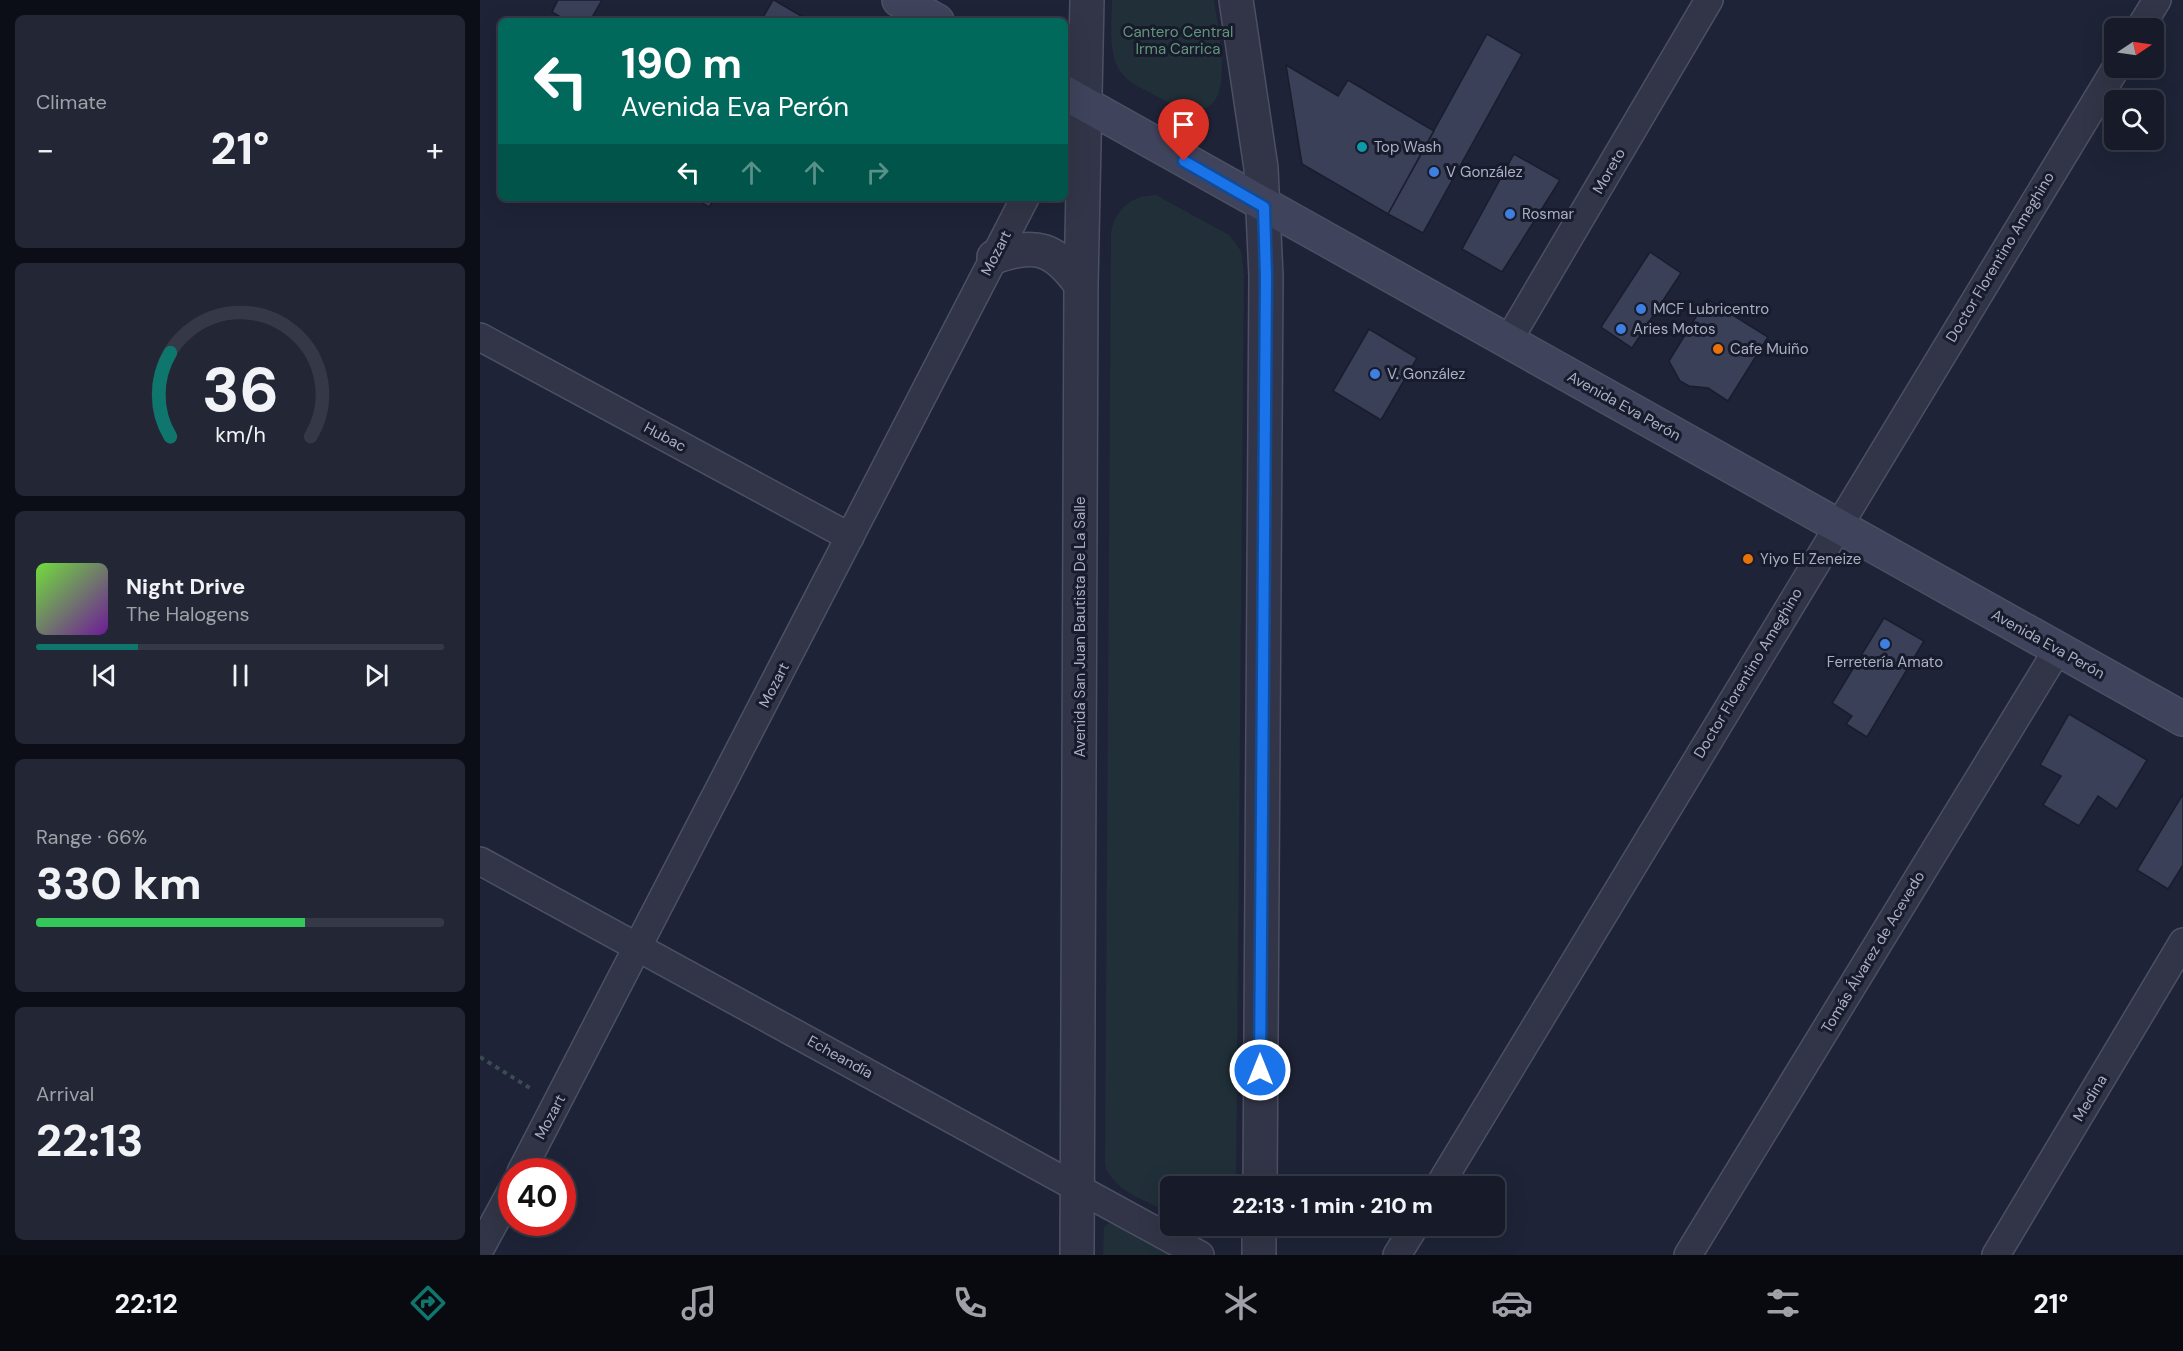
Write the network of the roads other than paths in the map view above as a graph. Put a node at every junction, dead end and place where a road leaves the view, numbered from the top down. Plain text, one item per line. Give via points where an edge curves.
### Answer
1 (899, 0) edge
2 (1087, 0) edge
3 (1236, 0) edge
4 (1709, 0) edge
5 (2157, 0) edge
6 (932, 18) edge
7 (2146, 18) edge
8 (2110, 78) edge
9 (1071, 109) edge
10 (1022, 201) edge
11 (1264, 207) junction
12 (994, 257) junction
13 (1081, 285) junction
14 (480, 337) edge
15 (1508, 341) junction
16 (1837, 526) junction
17 (850, 537) junction
18 (2058, 649) junction
19 (2183, 719) edge
20 (480, 861) edge
21 (2183, 942) edge
22 (638, 947) junction
23 (528, 1158) edge
24 (1260, 1176) edge
25 (1445, 1176) edge
26 (1078, 1187) junction
27 (498, 1216) edge
28 (1259, 1236) edge
29 (1409, 1236) edge
30 (480, 1249) edge
31 (1077, 1255) edge
32 (1200, 1255) edge
33 (1259, 1255) edge
34 (1397, 1255) edge
35 (1688, 1255) edge
36 (1996, 1255) edge

1 - 6 main road
2 - 9 street, Avenida San Juan Bautista De La Salle
3 - 11 street
4 - 15 street, Moreto
5 - 7 street
8 - 16 street, Doctor Florentino Ameghino
9 - 11 main road, Avenida Eva Perón
9 - 13 street, Avenida San Juan Bautista De La Salle
10 - 12 street, Mozart
11 - 15 main road, Avenida Eva Perón
11 - 24 street
12 - 13 street via 1018,248 1043,251 1066,263
12 - 17 street, Mozart
13 - 26 street, Avenida San Juan Bautista De La Salle
14 - 17 street, Hubac
15 - 16 main road, Avenida Eva Perón
16 - 18 main road, Avenida Eva Perón
16 - 25 street, Doctor Florentino Ameghino
17 - 22 street, Mozart
18 - 19 main road, Avenida Eva Perón
18 - 35 street, Tomás Álvarez de Acevedo
20 - 22 street, Echeandía
21 - 36 street, Medina
22 - 23 street, Mozart
22 - 26 street, Echeandía
26 - 31 street, Avenida San Juan Bautista De La Salle
26 - 32 street, Echeandía
27 - 30 street
28 - 33 street
29 - 34 street

